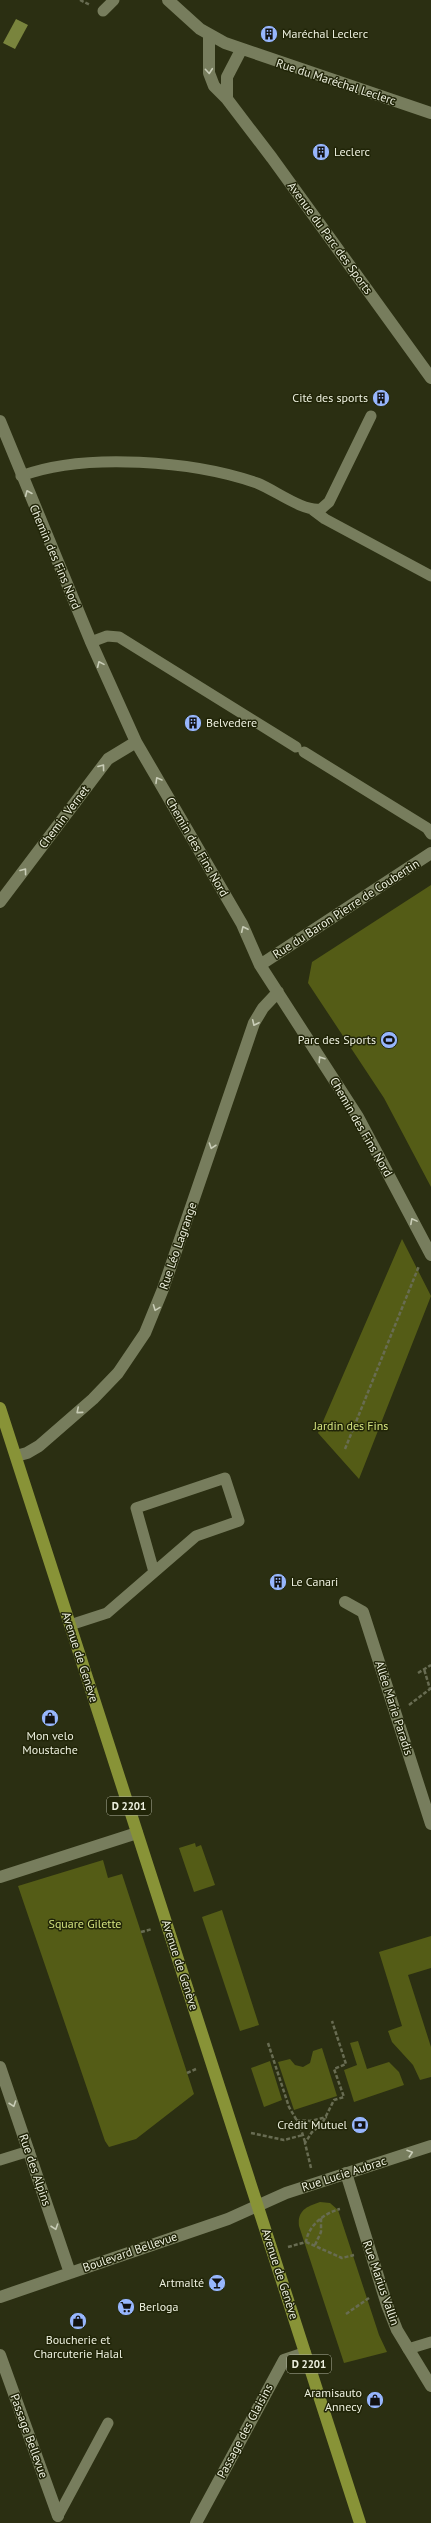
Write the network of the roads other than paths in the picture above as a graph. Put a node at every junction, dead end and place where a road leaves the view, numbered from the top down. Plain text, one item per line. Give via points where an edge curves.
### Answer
1 (114, 0) edge
2 (168, 0) edge
3 (103, 11) dead end
4 (209, 36) junction
5 (241, 50) junction
6 (227, 99) junction
7 (431, 113) edge
8 (431, 378) edge
9 (371, 416) dead end
10 (0, 421) edge
11 (21, 476) junction
12 (313, 510) junction
13 (431, 576) edge
14 (91, 642) junction
15 (136, 742) junction
16 (431, 834) edge
17 (431, 853) edge
18 (1, 900) edge
19 (260, 965) junction
20 (278, 992) junction
21 (431, 1255) edge
22 (0, 1408) edge
23 (16, 1456) junction
24 (154, 1572) junction
25 (344, 1602) dead end
26 (70, 1625) junction
27 (431, 1824) edge
28 (137, 1833) junction
29 (0, 1877) edge
30 (0, 2067) edge
31 (431, 2146) edge
32 (29, 2151) junction
33 (0, 2160) edge
34 (346, 2174) junction
35 (258, 2204) junction
36 (70, 2273) junction
37 (0, 2297) edge
38 (431, 2342) edge
39 (408, 2349) junction
40 (305, 2353) junction
41 (0, 2355) edge
42 (431, 2386) edge
43 (108, 2423) dead end
44 (58, 2516) joint
45 (196, 2523) edge
46 (360, 2523) edge

1 - 3 lane
2 - 4 street
4 - 5 street
4 -> 6 street, Avenue du Parc des Sports via 210,80 218,92
5 - 6 street via 227,77
5 - 7 street, Rue du Maréchal Leclerc
6 - 8 street, Avenue du Parc des Sports
9 - 12 lane via 329,502 321,509
10 - 11 street, Chemin des Fins Nord
11 - 12 lane via 43,468 85,463 166,464 221,472 259,484
14 -> 11 street, Chemin des Fins Nord
12 - 13 lane
15 -> 14 street, Chemin des Fins Nord
14 - 16 lane via 107,636 119,638 427,828
18 -> 15 street, Chemin Vernet via 108,759
19 -> 15 street, Chemin des Fins Nord via 242,924
17 - 19 street, Rue du Baron Pierre de Coubertin
19 - 20 street, Chemin des Fins Nord
21 -> 20 street, Chemin des Fins Nord via 358,1117
20 -> 23 street, Rue Léo Lagrange via 263,1008 252,1028 159,1300 145,1333 118,1373 93,1399 39,1446
22 - 23 main road, Avenue de Genève / D 2201
23 - 26 main road, Avenue de Genève / D 2201
24 - 24 lane via 196,1536 239,1521 225,1478 136,1508
24 - 26 lane via 107,1612
25 - 27 street, Allée Marie Paradis via 363,1612
26 - 28 main road, Avenue de Genève / D 2201
28 - 29 street
28 - 35 main road, Avenue de Genève / D 2201
30 -> 32 street, Rue des Alpins
34 -> 31 street, Rue Lucie Aubrac
32 - 33 lane
32 -> 36 street, Rue des Alpins
34 - 35 street, Rue Lucie Aubrac
34 - 39 street, Rue Marius Vallin via 382,2289 397,2330
35 - 36 street, Boulevard Bellevue via 228,2218
35 - 40 main road, Avenue de Genève / D 2201
36 - 37 street, Boulevard Bellevue
38 - 39 lane
39 - 42 street, Rue Marius Vallin
40 - 45 street, Passage des Glaisins via 284,2360
40 - 46 main road, Avenue de Genève / D 2201
41 - 44 street, Passage Bellevue
43 - 44 lane

